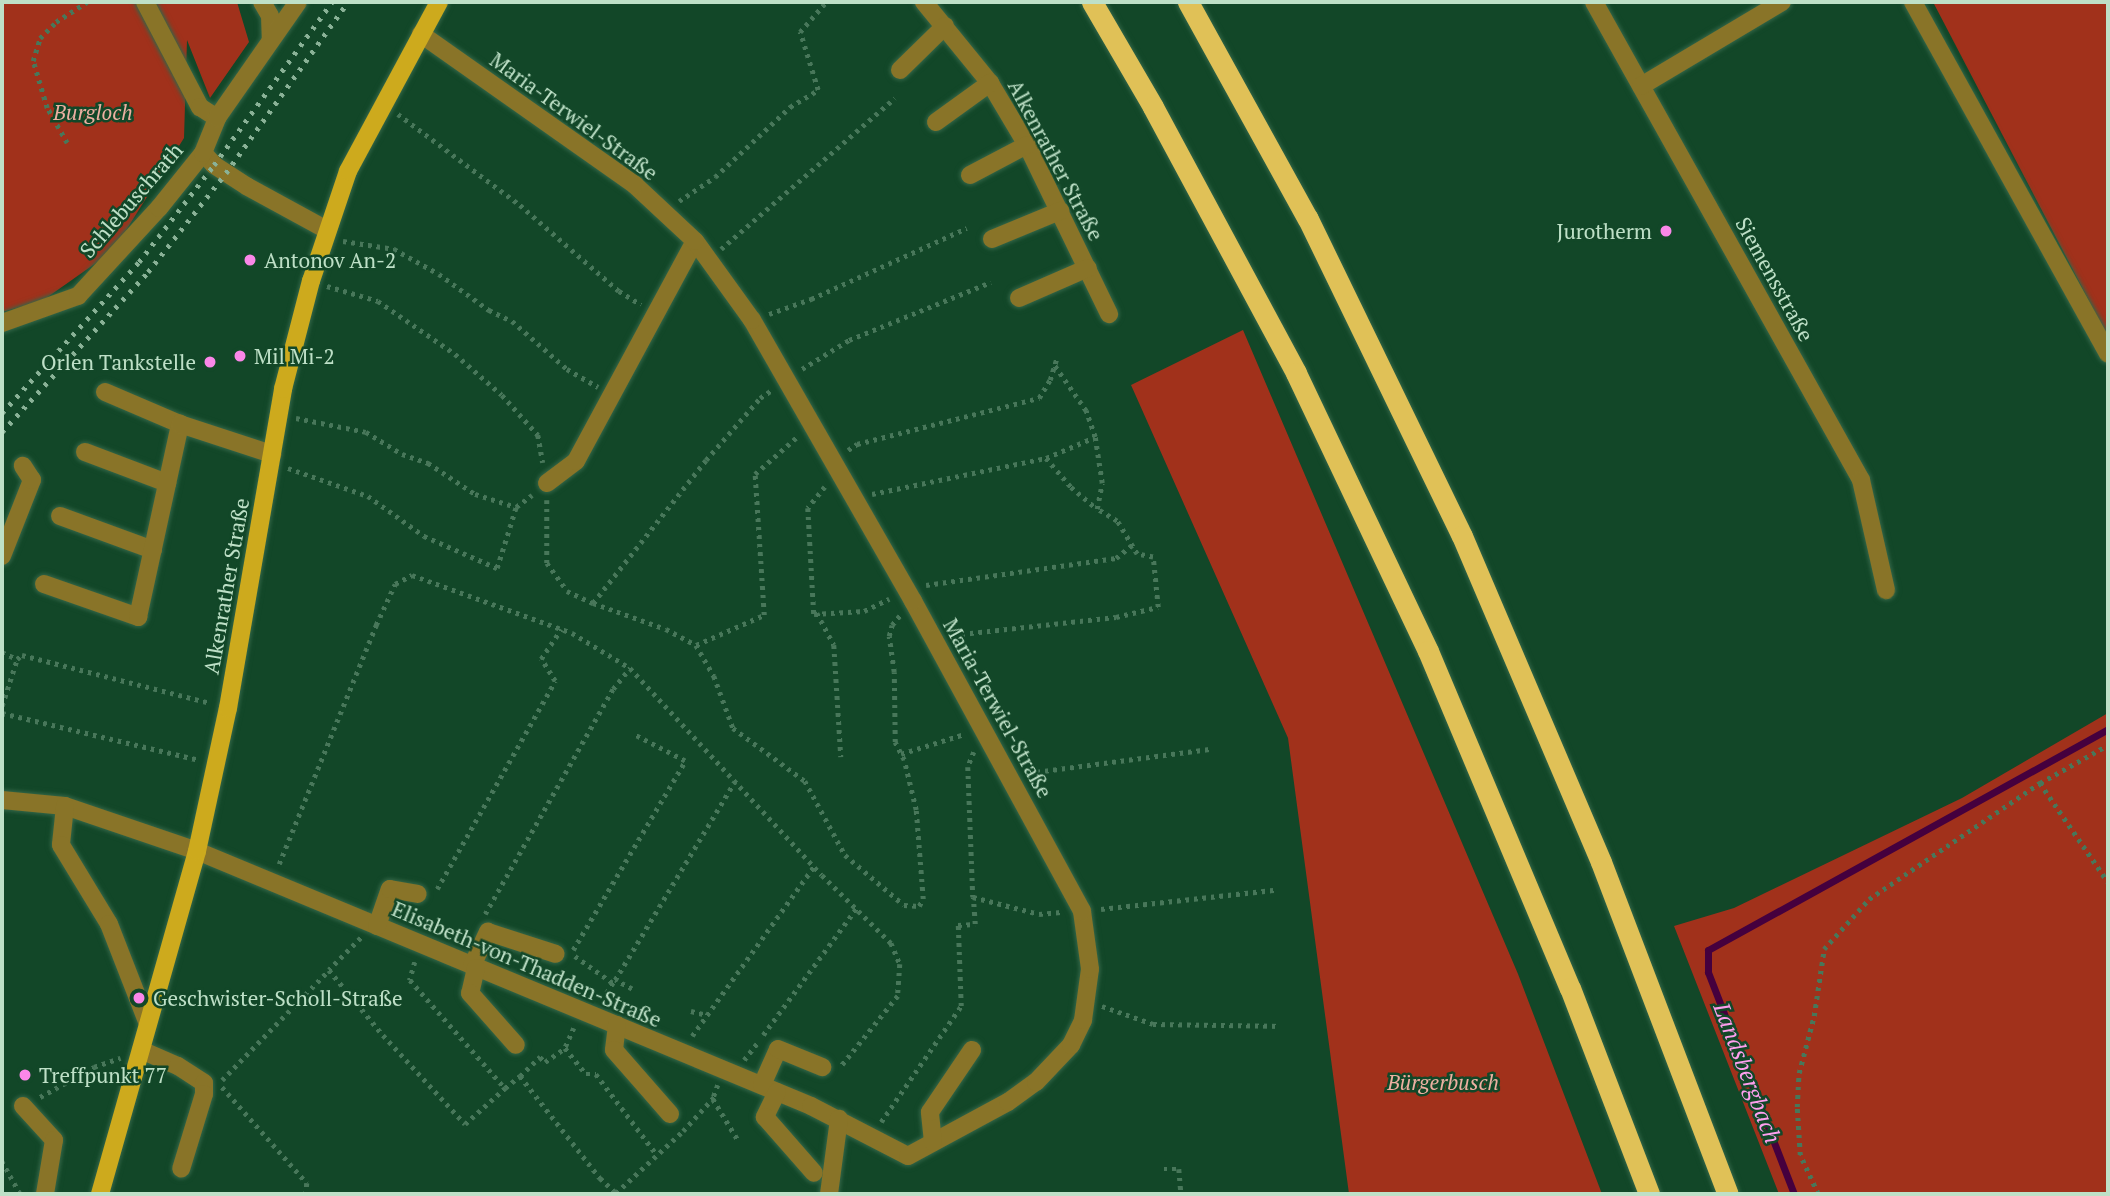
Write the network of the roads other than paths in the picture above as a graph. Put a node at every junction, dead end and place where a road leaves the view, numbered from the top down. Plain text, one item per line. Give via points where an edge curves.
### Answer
1 (145, 2) edge
2 (262, 2) edge
3 (298, 2) edge
4 (439, 2) edge
5 (924, 2) edge
6 (1092, 2) edge
7 (1188, 2) edge
8 (1594, 2) edge
9 (1782, 2) edge
10 (1913, 2) edge
11 (945, 26) junction
12 (421, 34) junction
13 (271, 39) junction
14 (900, 70) dead end
15 (990, 83) junction
16 (1641, 86) junction
17 (217, 118) junction
18 (936, 122) dead end
19 (1027, 145) junction
20 (203, 153) junction
21 (970, 175) dead end
22 (1060, 211) junction
23 (325, 234) junction
24 (992, 239) dead end
25 (695, 241) junction
26 (1088, 268) junction
27 (1019, 298) dead end
28 (1109, 314) dead end
29 (2, 323) edge
30 (2108, 354) edge
31 (105, 392) dead end
32 (180, 424) junction
33 (85, 452) dead end
34 (270, 461) junction
35 (23, 466) dead end
36 (167, 483) junction
37 (547, 483) road end
38 (60, 516) dead end
39 (153, 550) junction
40 (2, 556) edge
41 (44, 584) dead end
42 (1886, 590) dead end
43 (2, 800) edge
44 (65, 806) junction
45 (197, 851) junction
46 (424, 897) road end
47 (375, 925) junction
48 (566, 955) road end
49 (474, 967) junction
50 (148, 1024) junction
51 (617, 1026) junction
52 (516, 1045) dead end
53 (141, 1050) junction
54 (972, 1050) dead end
55 (830, 1068) road end
56 (769, 1088) junction
57 (23, 1106) road end
58 (670, 1114) dead end
59 (839, 1119) junction
60 (933, 1142) junction
61 (908, 1156) joint
62 (181, 1169) dead end
63 (814, 1173) dead end
64 (45, 1194) edge
65 (100, 1194) edge
66 (830, 1194) edge
67 (1649, 1194) edge
68 (1728, 1194) edge

1 - 17 street via 200,107
2 - 13 street via 270,16
3 - 13 street
4 - 12 main road, Alkenrather Straße
5 - 11 street, Alkenrather Straße
6 - 67 highway via 1296,373 1411,614 1501,819
7 - 68 highway via 1308,219 1462,536 1596,849
8 - 16 street, Siemensstraße
9 - 16 street
10 - 30 street
11 - 14 street
11 - 15 street, Alkenrather Straße
12 - 23 main road, Alkenrather Straße via 348,171
12 - 25 street, Maria-Terwiel-Straße via 635,186
13 - 17 street
15 - 18 street
15 - 19 street, Alkenrather Straße
16 - 42 street, Siemensstraße via 1861,480
17 - 20 street
19 - 21 street
19 - 22 street, Alkenrather Straße
20 - 23 street, Schlebuschrath via 214,165
20 - 29 street, Schlebuschrath via 78,296
22 - 24 street
22 - 26 street, Alkenrather Straße
23 - 34 main road, Alkenrather Straße
25 - 37 street via 576,461
25 - 60 street, Maria-Terwiel-Straße via 752,320 910,594 1082,911 1090,958 1087,1001 1071,1045 1036,1082 1008,1102
26 - 27 street
26 - 28 street, Alkenrather Straße
31 - 32 street
32 - 34 street
32 - 36 street
33 - 36 street
34 - 45 main road, Alkenrather Straße via 228,708
35 - 40 street via 32,480
36 - 39 street
38 - 39 street
39 - 41 street via 138,617
43 - 44 street, Elisabeth-von-Thadden-Straße
44 - 45 street, Elisabeth-von-Thadden-Straße
44 - 50 street via 61,845 109,923
45 - 47 street, Elisabeth-von-Thadden-Straße
45 - 50 main road, Alkenrather Straße
46 - 47 street via 390,889
47 - 49 street, Elisabeth-von-Thadden-Straße
48 - 49 street via 488,932
49 - 51 street, Elisabeth-von-Thadden-Straße
49 - 52 street via 470,993
50 - 53 main road, Alkenrather Straße
51 - 56 street, Elisabeth-von-Thadden-Straße
51 - 58 street via 614,1050
53 - 62 street via 204,1083
53 - 65 main road, Alkenrather Straße
54 - 60 street via 930,1112
55 - 56 street via 778,1049
56 - 59 street, Elisabeth-von-Thadden-Straße
56 - 63 street via 765,1117
57 - 64 street via 54,1140
59 - 61 street, Elisabeth-von-Thadden-Straße
59 - 66 street
60 - 61 street, Maria-Terwiel-Straße

